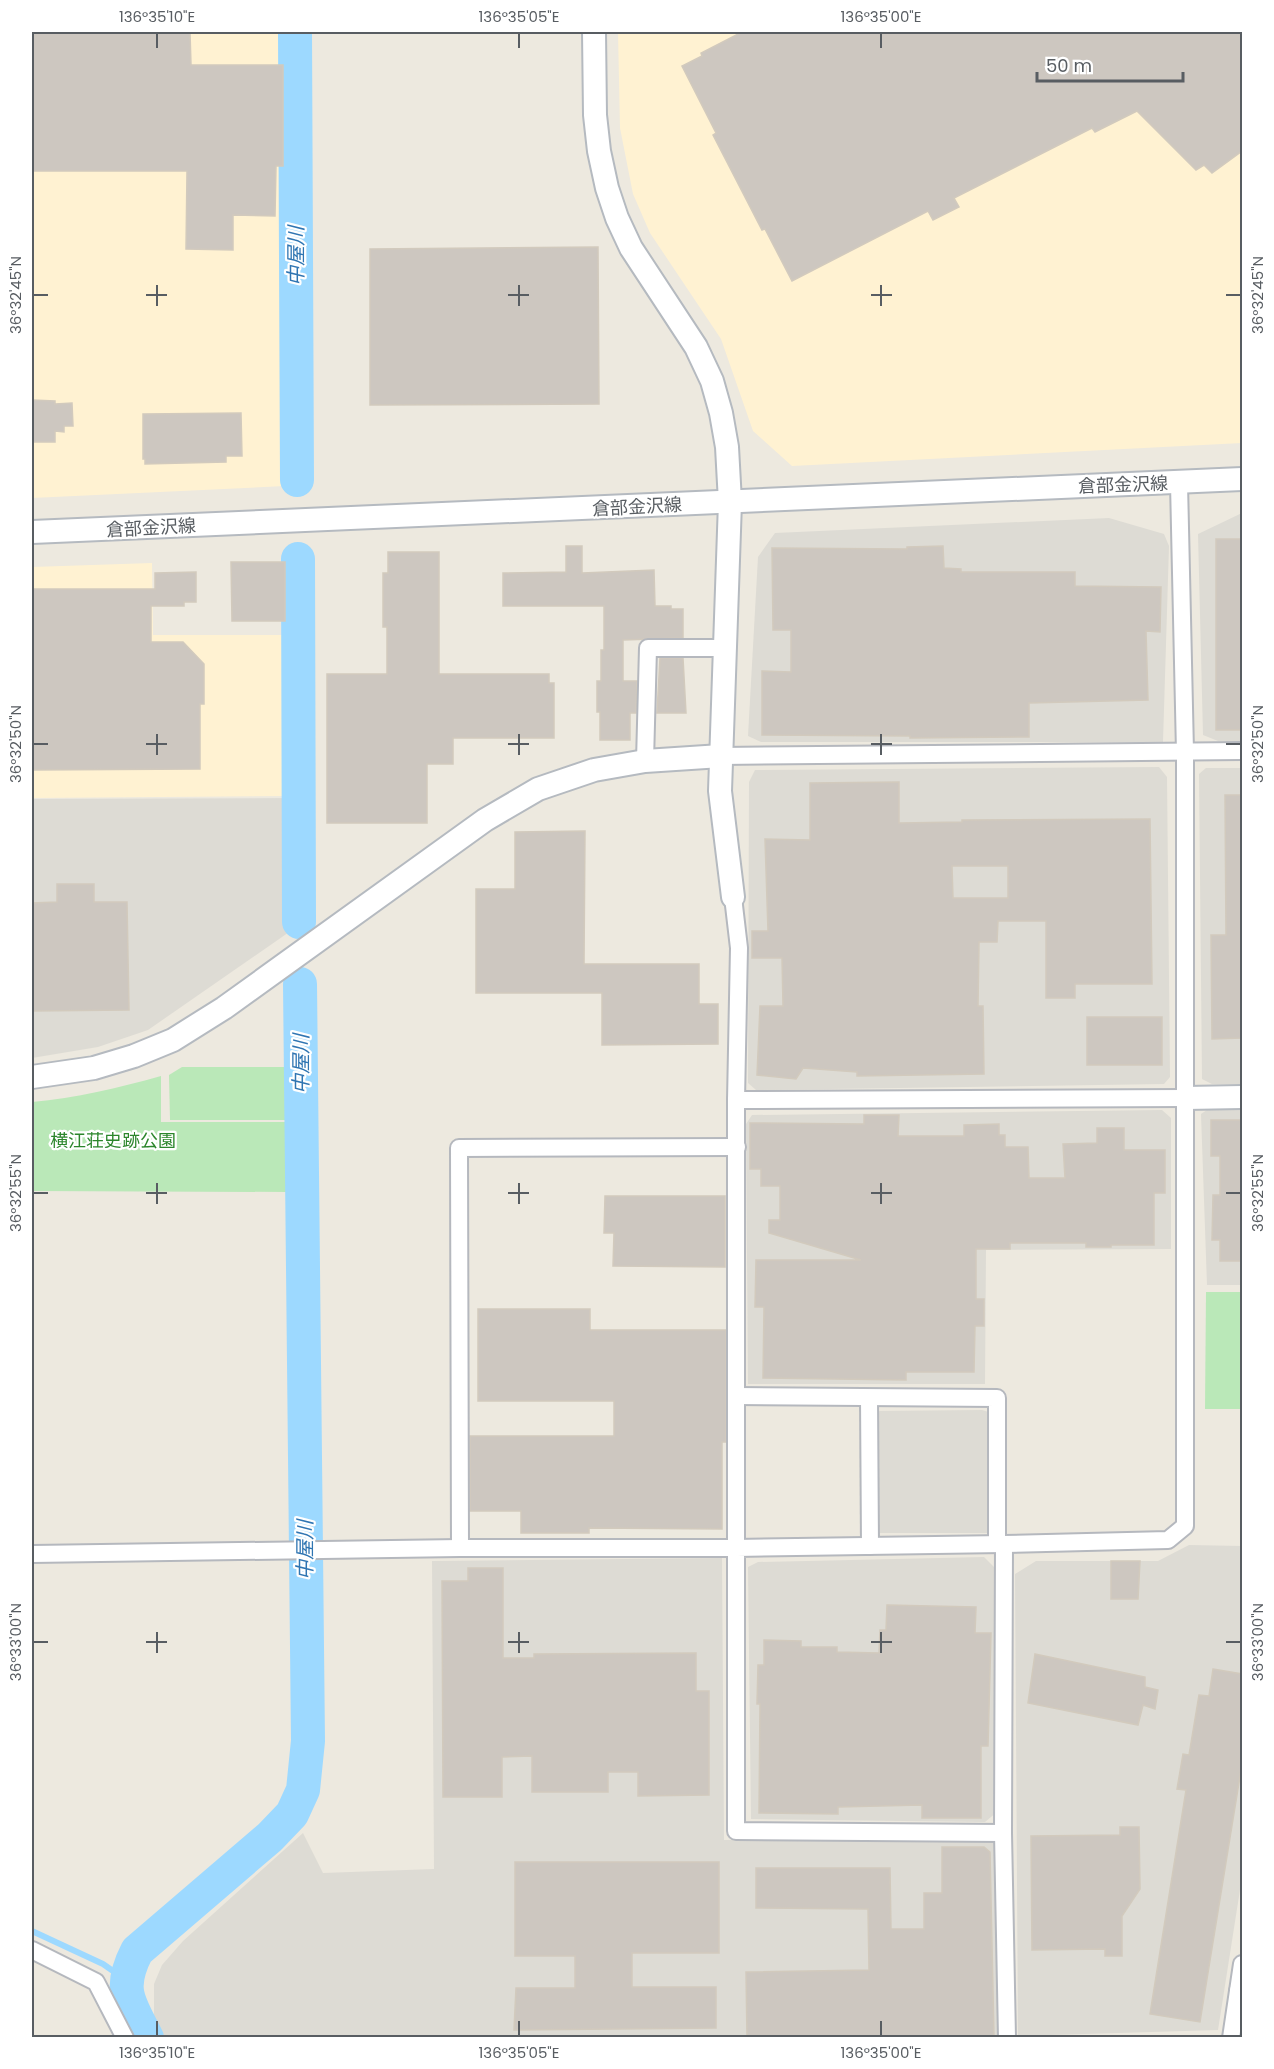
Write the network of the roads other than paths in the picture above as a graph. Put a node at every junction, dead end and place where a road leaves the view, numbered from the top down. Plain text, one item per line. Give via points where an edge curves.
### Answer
1 (594, 32) edge
2 (1242, 479) edge
3 (1179, 483) junction
4 (730, 502) junction
5 (32, 532) edge
6 (726, 648) junction
7 (1242, 751) edge
8 (1185, 752) junction
9 (721, 756) junction
10 (645, 761) junction
11 (733, 897) joint
12 (32, 1077) edge
13 (1242, 1097) edge
14 (1186, 1098) junction
15 (736, 1100) junction
16 (737, 1147) junction
17 (736, 1396) junction
18 (869, 1398) junction
19 (1000, 1545) junction
20 (870, 1546) junction
21 (460, 1548) junction
22 (736, 1548) junction
23 (32, 1554) edge
24 (1003, 1833) junction
25 (32, 1950) edge
26 (1242, 1964) edge
27 (1240, 1991) edge
28 (125, 2037) edge
29 (1007, 2037) edge
30 (1231, 2037) edge

1 - 4 street via 595,115 607,188 631,248 691,339 712,381 727,447
2 - 3 street, 倉部金沢線
3 - 4 street, 倉部金沢線
3 - 8 street
4 - 5 street, 倉部金沢線
4 - 6 street
6 - 9 street
6 - 10 street via 648,648
7 - 8 street
8 - 9 street
8 - 14 street
9 - 10 street
9 - 11 street via 720,791
10 - 12 street via 594,770 538,789 485,820 224,1008 173,1040 94,1068
11 - 15 street via 739,948
13 - 14 street
14 - 15 street
14 - 19 street via 1185,1526 1168,1540
15 - 16 street
16 - 17 street
16 - 21 street via 459,1148
17 - 18 street
17 - 22 street
18 - 19 street via 997,1398
18 - 20 street
19 - 20 street
19 - 24 street
20 - 22 street
21 - 22 street
21 - 23 street
22 - 24 street via 736,1831
24 - 29 street
25 - 28 street via 96,1982
26 - 27 street
27 - 30 street

